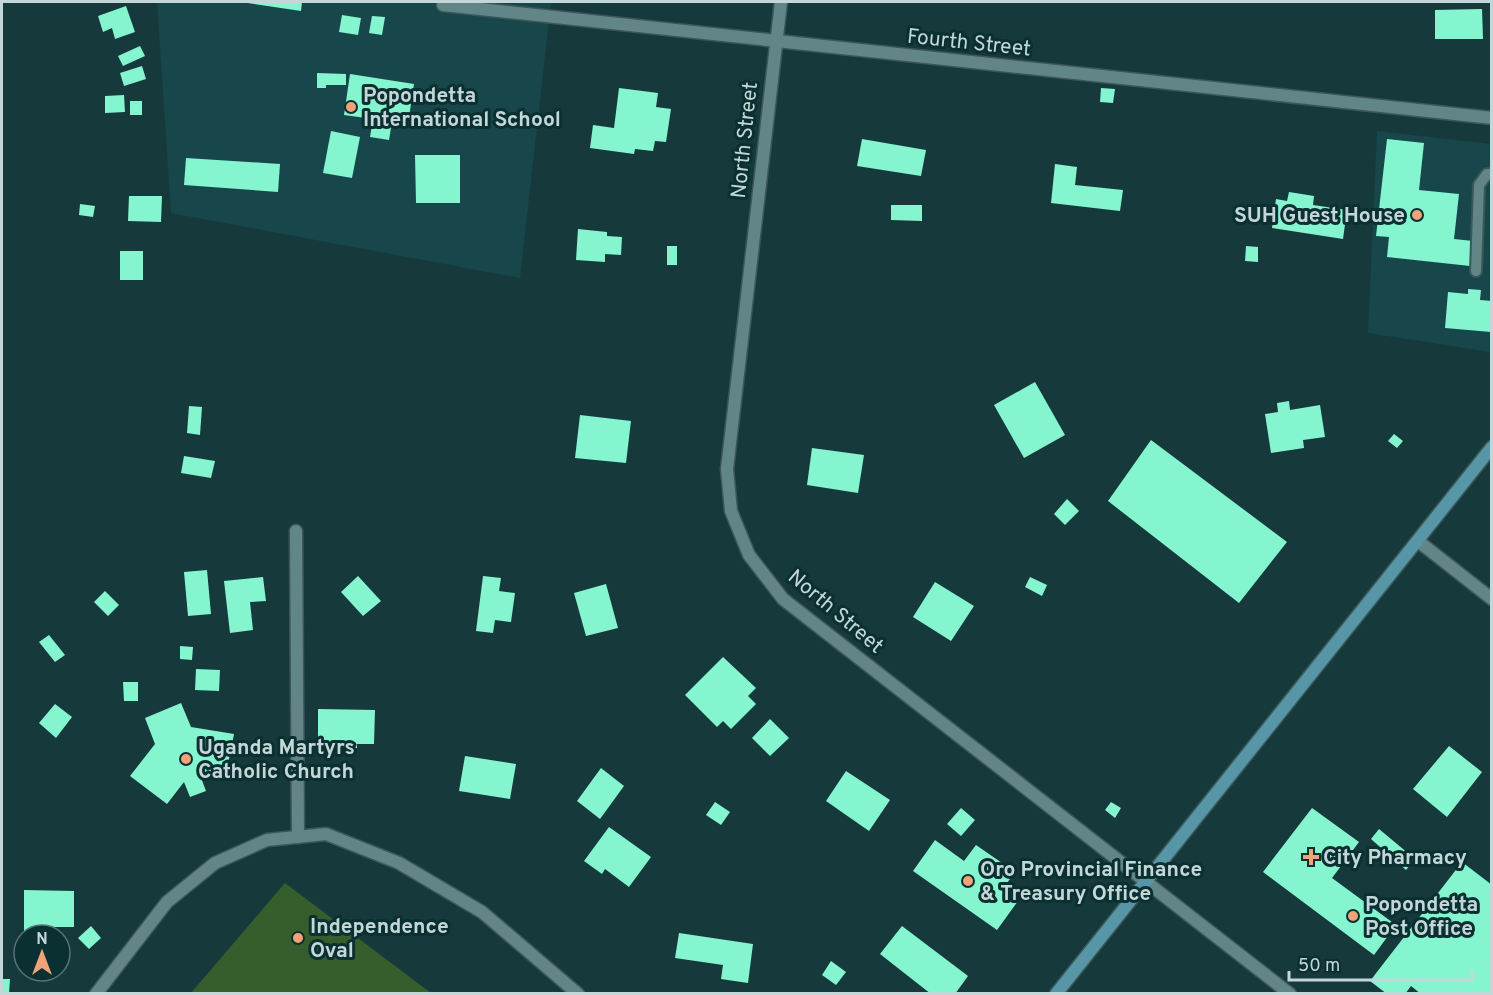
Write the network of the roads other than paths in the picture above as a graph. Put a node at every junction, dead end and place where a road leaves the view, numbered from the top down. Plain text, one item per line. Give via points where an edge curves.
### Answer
1 (781, 2) edge
2 (443, 5) dead end
3 (775, 40) junction
4 (1491, 118) edge
5 (1491, 174) edge
6 (1476, 271) dead end
7 (1491, 447) edge
8 (296, 531) dead end
9 (1418, 541) junction
10 (1491, 599) edge
11 (298, 837) junction
12 (1146, 881) junction
13 (96, 993) edge
14 (578, 993) edge
15 (1056, 993) edge
16 (1290, 993) edge

1 - 3 street, North Street
2 - 3 street, Fourth Street
3 - 4 street, Fourth Street
3 - 12 street, North Street via 727,470 731,511 749,555 783,599
5 - 6 lane via 1479,185
7 - 9 main road
8 - 11 street
9 - 10 street
9 - 12 main road
11 - 13 street via 267,840 215,863 167,902
11 - 14 street via 326,834 399,863 482,912
12 - 15 main road
12 - 16 street, North Street

